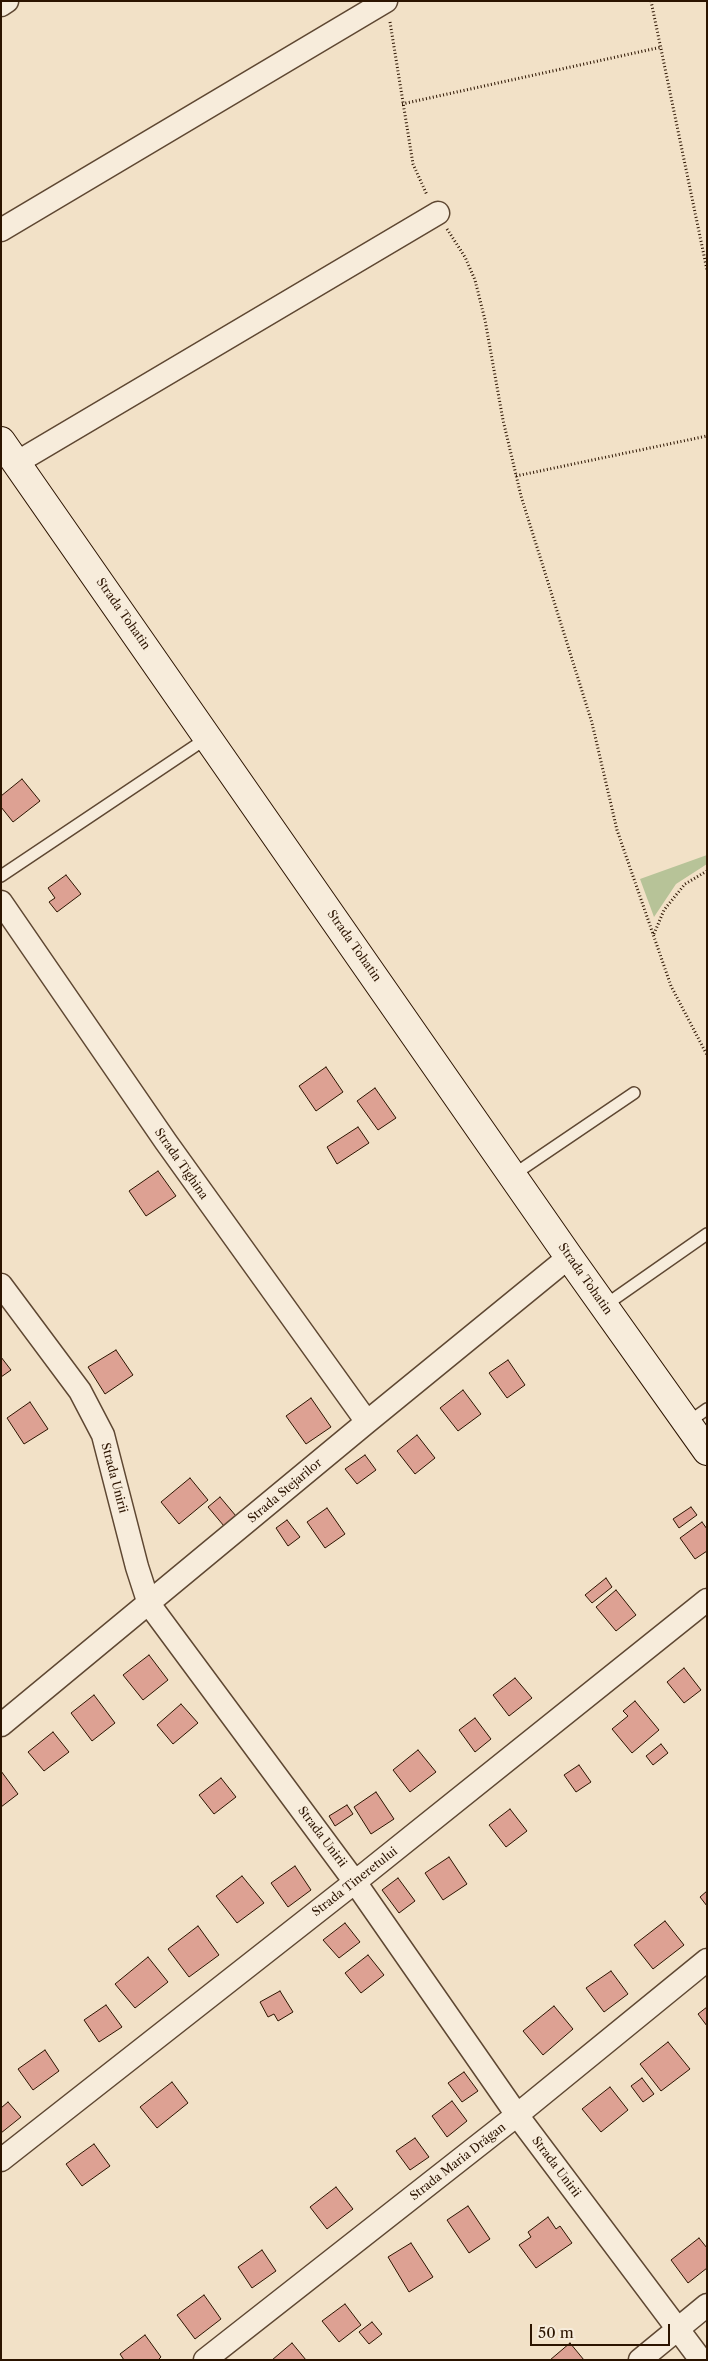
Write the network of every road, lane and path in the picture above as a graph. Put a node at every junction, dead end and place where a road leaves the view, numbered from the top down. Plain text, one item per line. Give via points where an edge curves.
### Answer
1 (7, 1) edge
2 (651, 1) edge
3 (1, 5) edge
4 (388, 11) edge
5 (662, 47) junction
6 (402, 104) junction
7 (438, 214) junction
8 (1, 230) edge
9 (707, 270) edge
10 (707, 436) edge
11 (9, 452) edge
12 (516, 476) junction
13 (209, 737) junction
14 (707, 871) edge
15 (1, 876) edge
16 (1, 902) edge
17 (654, 934) junction
18 (707, 1055) edge
19 (634, 1093) dead end
20 (513, 1175) junction
21 (707, 1234) edge
22 (569, 1258) junction
23 (1, 1286) edge
24 (604, 1306) junction
25 (697, 1416) edge
26 (367, 1422) junction
27 (707, 1451) edge
28 (707, 1600) edge
29 (149, 1604) junction
30 (1, 1725) edge
31 (356, 1882) junction
32 (707, 1960) edge
33 (517, 2115) junction
34 (1, 2160) edge
35 (707, 2305) edge
36 (677, 2329) junction
37 (205, 2360) edge
38 (640, 2360) edge
39 (700, 2360) edge

1 - 3 street
2 - 5 path
4 - 6 path
4 - 8 street
5 - 6 path
5 - 9 path
6 - 7 path via 419,180
7 - 11 street
7 - 12 path via 465,257 475,280
10 - 12 path
11 - 13 street, Strada Tohatin
12 - 17 path via 592,722 617,830
13 - 15 lane
13 - 20 street, Strada Tohatin
14 - 17 path via 685,884 664,910
16 - 26 street, Strada Tighina via 166,1142
17 - 18 path via 671,986
19 - 20 lane
20 - 22 street, Strada Tohatin
21 - 24 lane
22 - 24 street, Strada Tohatin
22 - 26 street, Strada Stejarilor
23 - 29 street, Strada Unirii via 80,1391 103,1435
24 - 25 street, Strada Tohatin
25 - 27 street, Strada Tohatin
26 - 29 street, Strada Stejarilor
28 - 31 street, Strada Tineretului
29 - 30 street, Strada Stejarilor
29 - 31 street, Strada Unirii
31 - 33 street, Strada Unirii
31 - 34 street, Strada Tineretului
32 - 33 street, Strada Maria Drăgan
33 - 36 street, Strada Unirii
33 - 37 street, Strada Maria Drăgan
35 - 36 street
36 - 38 street
36 - 39 street, Strada Unirii

